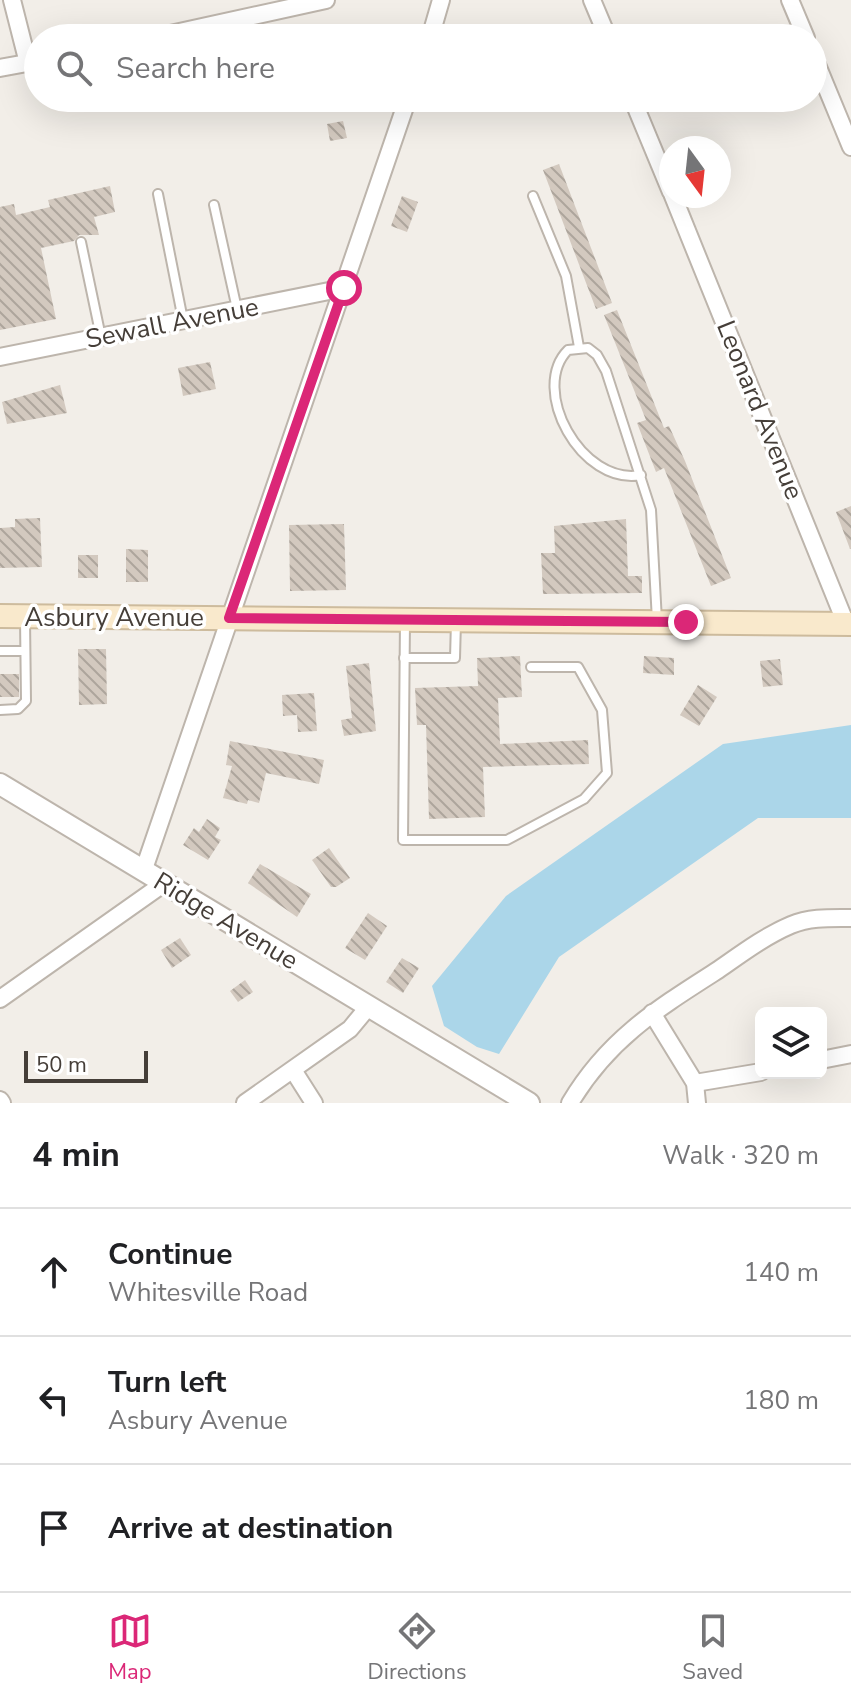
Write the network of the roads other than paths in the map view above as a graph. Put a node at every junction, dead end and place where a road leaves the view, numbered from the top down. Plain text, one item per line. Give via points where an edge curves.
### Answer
1 (12, 0) edge
2 (326, 0) edge
3 (441, 0) edge
4 (592, 0) edge
5 (790, 0) edge
6 (216, 24) edge
7 (434, 24) edge
8 (602, 24) edge
9 (800, 24) edge
10 (24, 35) edge
11 (24, 64) edge
12 (0, 68) edge
13 (827, 89) edge
14 (403, 112) edge
15 (638, 112) edge
16 (851, 147) edge
17 (659, 163) edge
18 (158, 194) dead end
19 (533, 196) dead end
20 (214, 205) dead end
21 (678, 208) edge
22 (81, 242) dead end
23 (344, 288) junction
24 (237, 310) junction
25 (183, 321) junction
26 (101, 337) junction
27 (579, 347) junction
28 (0, 357) edge
29 (641, 475) junction
30 (0, 616) edge
31 (25, 617) junction
32 (229, 618) junction
33 (405, 619) junction
34 (456, 620) junction
35 (657, 621) junction
36 (848, 624) edge
37 (0, 651) edge
38 (25, 651) junction
39 (404, 658) junction
40 (531, 667) dead end
41 (0, 710) edge
42 (0, 784) edge
43 (143, 872) junction
44 (163, 884) junction
45 (851, 918) edge
46 (0, 999) edge
47 (369, 1006) junction
48 (652, 1013) junction
49 (851, 1054) edge
50 (827, 1059) edge
51 (293, 1070) junction
52 (755, 1073) edge
53 (695, 1083) junction
54 (245, 1103) edge
55 (314, 1103) edge
56 (529, 1103) edge
57 (570, 1103) edge
58 (697, 1103) edge

1 - 10 street
2 - 6 street
3 - 7 street
4 - 8 street
5 - 9 street
11 - 12 street
13 - 16 street
14 - 23 street
15 - 17 street, Leonard Avenue
18 - 25 lane
19 - 27 lane via 566,276
20 - 24 lane
21 - 36 street, Leonard Avenue
22 - 26 lane
23 - 24 street, Sewall Avenue
23 - 32 street
24 - 25 street, Sewall Avenue
25 - 26 street, Sewall Avenue
26 - 28 street, Sewall Avenue
27 - 29 lane via 597,355 606,371
27 - 29 lane via 568,350 556,370 559,410 567,430 601,469 618,477
29 - 35 lane via 654,543
30 - 31 main road, Asbury Avenue
31 - 32 main road, Asbury Avenue
31 - 38 lane
32 - 33 main road, Asbury Avenue
32 - 43 street
33 - 34 main road, Asbury Avenue
33 - 39 lane
34 - 35 main road, Asbury Avenue
34 - 39 lane via 455,658
35 - 36 main road, Asbury Avenue
37 - 38 lane
38 - 41 lane via 26,701 18,709
39 - 40 lane via 403,840 507,840 584,799 607,773 602,710 578,667
42 - 43 street, Ridge Avenue
43 - 44 street, Ridge Avenue
44 - 46 street
44 - 47 street, Ridge Avenue
45 - 48 street via 814,919 782,929
47 - 51 street via 350,1029
47 - 56 street, Ridge Avenue
48 - 53 street
48 - 57 street via 599,1060
49 - 50 street
51 - 54 street
51 - 55 street
52 - 53 street
53 - 58 street

